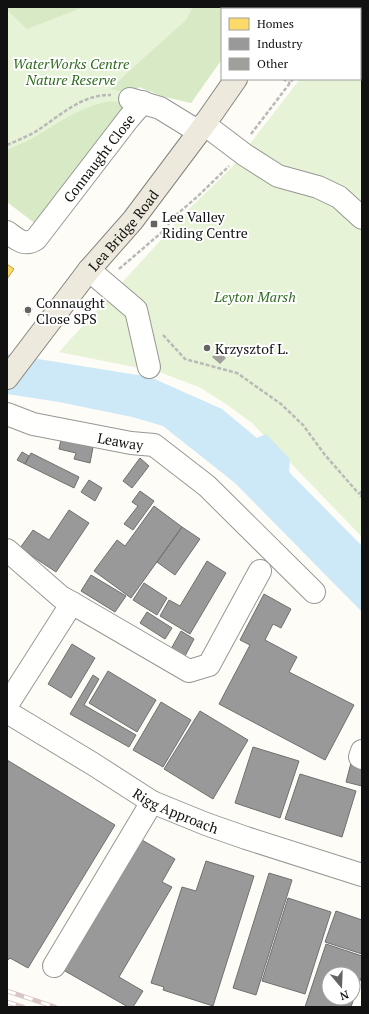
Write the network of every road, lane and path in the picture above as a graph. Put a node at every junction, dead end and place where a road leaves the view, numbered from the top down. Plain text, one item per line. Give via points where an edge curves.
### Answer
1 (235, 80) edge
2 (285, 80) edge
3 (292, 80) edge
4 (290, 83) junction
5 (136, 100) junction
6 (202, 128) junction
7 (7, 145) edge
8 (239, 151) junction
9 (362, 218) edge
10 (7, 232) edge
11 (89, 270) junction
12 (116, 272) dead end
13 (159, 330) dead end
14 (149, 367) dead end
15 (7, 378) edge
16 (7, 414) edge
17 (362, 491) edge
18 (359, 494) junction
19 (362, 498) edge
20 (7, 550) edge
21 (260, 571) dead end
22 (314, 592) dead end
23 (72, 604) junction
24 (7, 705) edge
25 (7, 712) edge
26 (362, 752) edge
27 (362, 758) edge
28 (152, 802) junction
29 (362, 875) edge
30 (54, 966) dead end

1 - 6 main road, Lea Bridge Road
2 - 4 path
3 - 4 path, Lea Bridge Road
4 - 8 path, Lea Bridge Road
5 - 6 street, Connaught Close via 160,108
5 - 7 path via 100,95 76,103 34,132
5 - 10 street, Connaught Close via 128,118 36,238 28,243 23,242
6 - 8 street, Connaught Close
6 - 11 main road, Lea Bridge Road via 133,220
8 - 9 street, Connaught Close via 278,176 330,192
8 - 12 path, Lea Bridge Road via 226,169 176,215 161,233
11 - 14 street via 136,310
11 - 15 main road, Lea Bridge Road
13 - 18 path via 185,359 238,373 281,404 303,425
16 - 22 street, Leaway via 33,424 154,445 207,486
17 - 18 path
18 - 19 path
20 - 23 street
21 - 23 street via 208,665 189,671
23 - 24 street
25 - 28 street, Rigg Approach
26 - 27 street
28 - 29 street, Rigg Approach via 239,836
28 - 30 street

